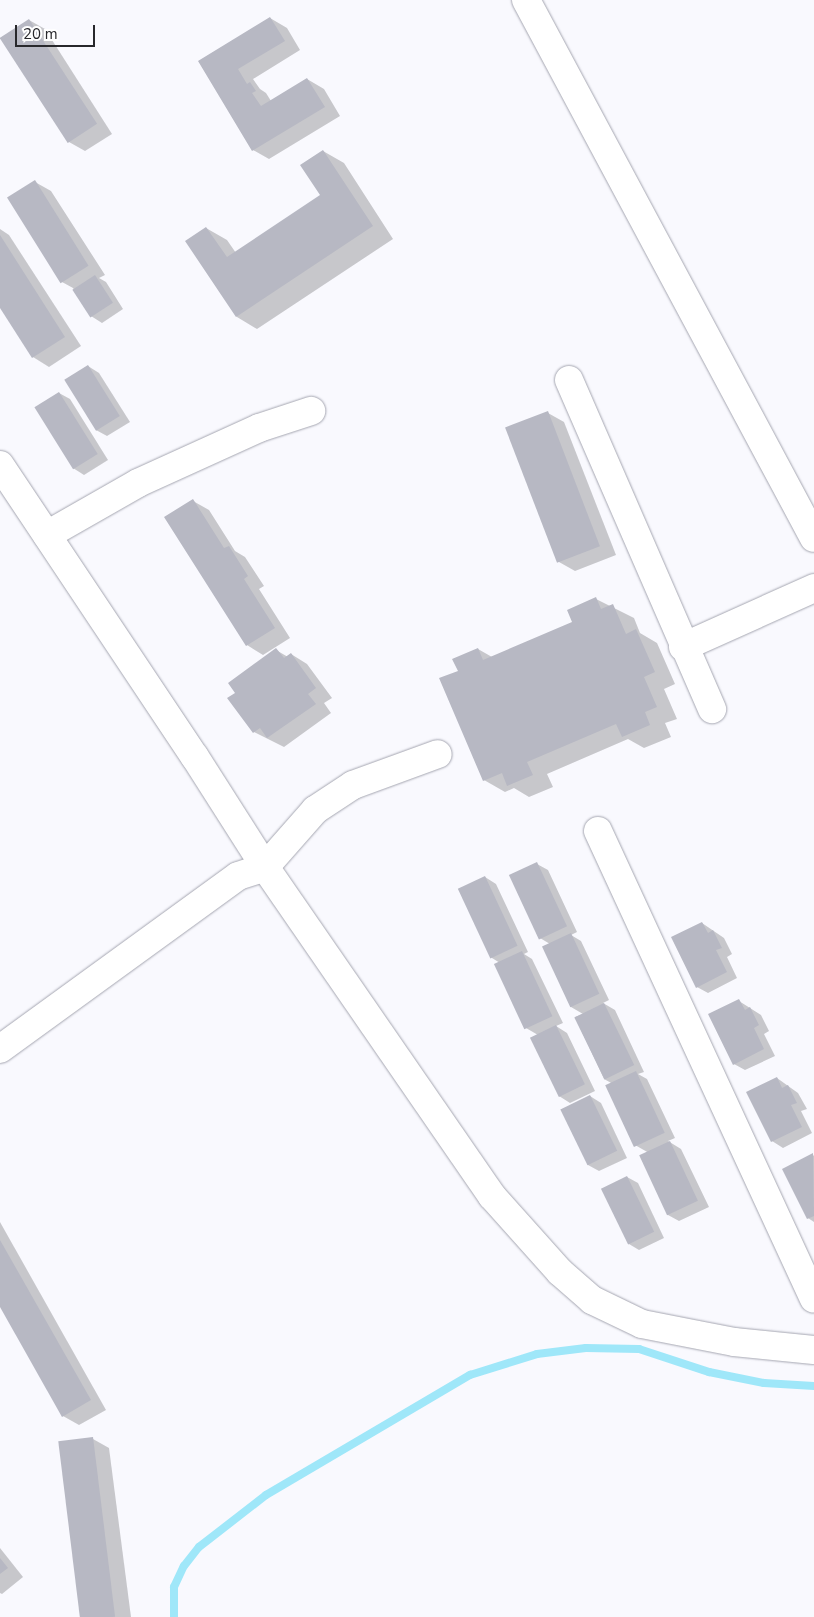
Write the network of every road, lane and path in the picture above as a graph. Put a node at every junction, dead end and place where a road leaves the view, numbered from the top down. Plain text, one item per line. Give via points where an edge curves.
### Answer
1 (526, 0) edge
2 (570, 380) dead end
3 (311, 411) dead end
4 (0, 465) edge
5 (47, 535) junction
6 (814, 538) edge
7 (814, 588) edge
8 (683, 647) junction
9 (712, 709) dead end
10 (438, 754) dead end
11 (598, 831) dead end
12 (265, 868) junction
13 (0, 1049) edge
14 (814, 1299) edge
15 (814, 1350) edge

1 - 6 street
2 - 8 street
3 - 5 street via 259,428 138,483
4 - 5 street
5 - 12 street
7 - 8 street
8 - 9 street
10 - 12 street via 353,786 315,810
11 - 14 street
12 - 13 street via 238,876
12 - 15 street via 492,1196 585,1295 642,1324 734,1342

